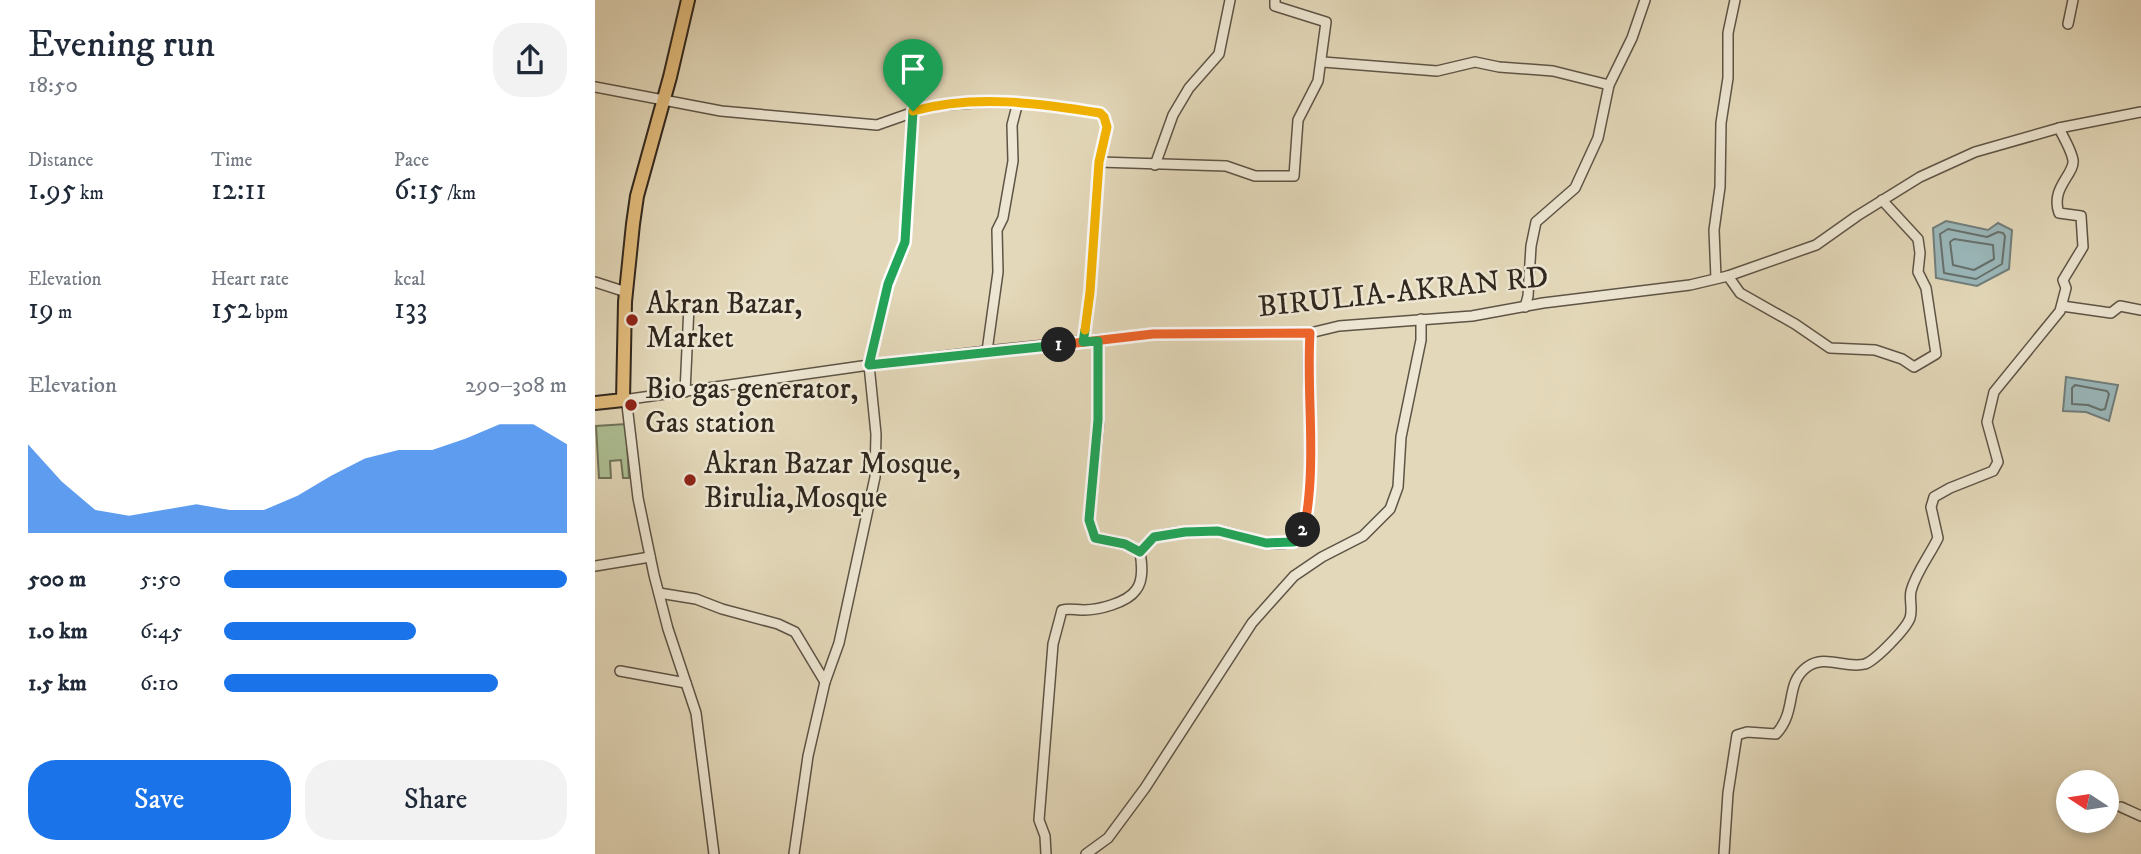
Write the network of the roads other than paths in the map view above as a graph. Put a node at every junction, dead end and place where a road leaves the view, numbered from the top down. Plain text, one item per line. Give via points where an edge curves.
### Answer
1 (688, 0) edge
2 (1230, 0) edge
3 (1275, 0) edge
4 (1645, 0) edge
5 (1735, 0) edge
6 (2073, 0) edge
7 (2068, 24) dead end
8 (1323, 62) junction
9 (1609, 85) junction
10 (595, 87) edge
11 (664, 100) junction
12 (1018, 102) junction
13 (913, 111) junction
14 (2141, 112) edge
15 (2059, 128) junction
16 (1099, 162) junction
17 (1155, 165) junction
18 (1882, 200) junction
19 (1728, 276) junction
20 (1716, 278) junction
21 (595, 282) edge
22 (626, 292) junction
23 (689, 306) dead end
24 (2062, 306) junction
25 (1525, 307) junction
26 (2141, 310) edge
27 (1421, 319) junction
28 (1310, 333) junction
29 (1098, 341) junction
30 (1083, 342) junction
31 (987, 351) junction
32 (869, 365) junction
33 (685, 392) junction
34 (623, 400) junction
35 (595, 403) edge
36 (1140, 552) junction
37 (650, 558) junction
38 (595, 566) edge
39 (659, 593) junction
40 (619, 671) dead end
41 (686, 682) junction
42 (825, 682) junction
43 (2121, 807) dead end
44 (2141, 816) edge
45 (714, 854) edge
46 (794, 854) edge
47 (1046, 854) edge
48 (1086, 854) edge
49 (1724, 854) edge

1 - 11 highway
2 - 17 street via 1219,54 1173,115
3 - 8 street via 1275,6 1326,22
4 - 9 street
5 - 20 street via 1721,124 1714,230
6 - 7 street
8 - 9 street via 1437,71 1475,62 1553,71
8 - 17 street via 1298,120 1294,176 1255,176 1226,166
9 - 25 street via 1598,138 1575,188 1536,222
10 - 11 street
11 - 13 street via 771,117 877,125
11 - 22 highway via 637,196
12 - 13 street via 948,104
12 - 16 street via 1100,113 1107,127
12 - 31 street via 1012,125 1013,161 997,230 998,272
13 - 32 street via 905,242 888,284
14 - 15 street, BIRULIA-AKRAN RD
15 - 18 street, BIRULIA-AKRAN RD via 1975,152
15 - 24 street via 2074,161 2060,183 2056,206 2059,213 2081,216 2083,247 2063,279
16 - 17 street
16 - 30 street
18 - 19 street, BIRULIA-AKRAN RD via 1816,245
18 - 19 street via 1918,239 1918,272 1926,288 1936,354 1914,367 1875,350 1830,348 1741,293
19 - 20 street, BIRULIA-AKRAN RD
20 - 25 street, BIRULIA-AKRAN RD
21 - 22 street
22 - 34 highway
23 - 33 street
24 - 26 street via 2111,313 2120,306
24 - 49 street via 1994,392 1987,422 1998,462 1993,471 1934,497 1931,507 1938,538 1911,592 1910,618 1884,652 1865,664 1825,660 1808,666 1795,680 1789,714 1776,734 1737,735
25 - 27 street, BIRULIA-AKRAN RD
27 - 28 street, BIRULIA-AKRAN RD
27 - 48 street via 1421,340 1401,437 1398,487 1390,509 1363,536 1294,576 1252,623 1145,788 1108,838
28 - 29 street, BIRULIA-AKRAN RD via 1153,334
28 - 36 street via 1309,496 1300,536 1294,542 1266,543 1218,531 1185,532 1154,537
29 - 30 street, BIRULIA-AKRAN RD
29 - 36 street via 1098,420 1089,520 1095,538
30 - 31 street, BIRULIA-AKRAN RD
31 - 32 street, BIRULIA-AKRAN RD
32 - 33 street, BIRULIA-AKRAN RD
32 - 42 street via 875,477 839,643
33 - 34 street, BIRULIA-AKRAN RD
34 - 35 highway, BIRULIA-AKRAN RD
34 - 37 street
36 - 47 street via 1143,566 1136,591 1108,606 1062,610 1053,644 1039,820
37 - 38 street
37 - 39 street
39 - 41 street
39 - 42 street via 696,599 796,632
40 - 41 street
41 - 45 street via 697,713
42 - 46 street via 808,756
43 - 44 street

